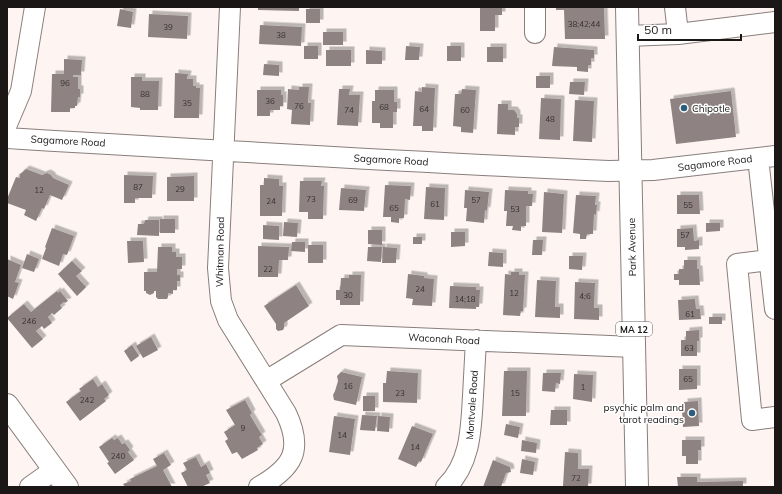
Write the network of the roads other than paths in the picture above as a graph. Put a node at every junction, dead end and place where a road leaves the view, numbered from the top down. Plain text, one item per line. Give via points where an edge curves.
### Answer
1 (35, 7) edge
2 (230, 7) edge
3 (535, 7) edge
4 (627, 7) edge
5 (675, 7) edge
6 (775, 22) edge
7 (535, 33) dead end
8 (678, 34) junction
9 (628, 36) junction
10 (7, 124) edge
11 (7, 138) edge
12 (224, 150) junction
13 (766, 157) edge
14 (631, 171) junction
15 (769, 260) junction
16 (775, 310) edge
17 (476, 340) junction
18 (634, 347) junction
19 (266, 381) junction
20 (7, 405) edge
21 (775, 417) edge
22 (54, 470) junction
23 (30, 487) edge
24 (67, 487) edge
25 (259, 487) edge
26 (446, 487) edge
27 (637, 487) edge

1 - 10 street via 21,91
2 - 12 street, Whitman Road
3 - 7 street
4 - 9 main road, Park Avenue / MA 12
5 - 8 street
6 - 8 street
8 - 9 street
9 - 14 main road, Park Avenue / MA 12
11 - 12 street, Sagamore Road
12 - 14 street, Sagamore Road
12 - 19 street, Whitman Road via 218,268 221,301 228,320
13 - 14 street, Sagamore Road
13 - 15 street
14 - 18 main road, Park Avenue / MA 12
15 - 16 street
15 - 21 street via 738,264 752,420
17 - 18 street, Waconah Road
17 - 19 street, Waconah Road via 341,335
17 - 26 street, Montvale Road via 469,442 459,469
18 - 27 main road, Park Avenue / MA 12
19 - 25 street, Whitman Road via 290,421 294,451 288,465
20 - 22 main road
22 - 23 street
22 - 24 main road

